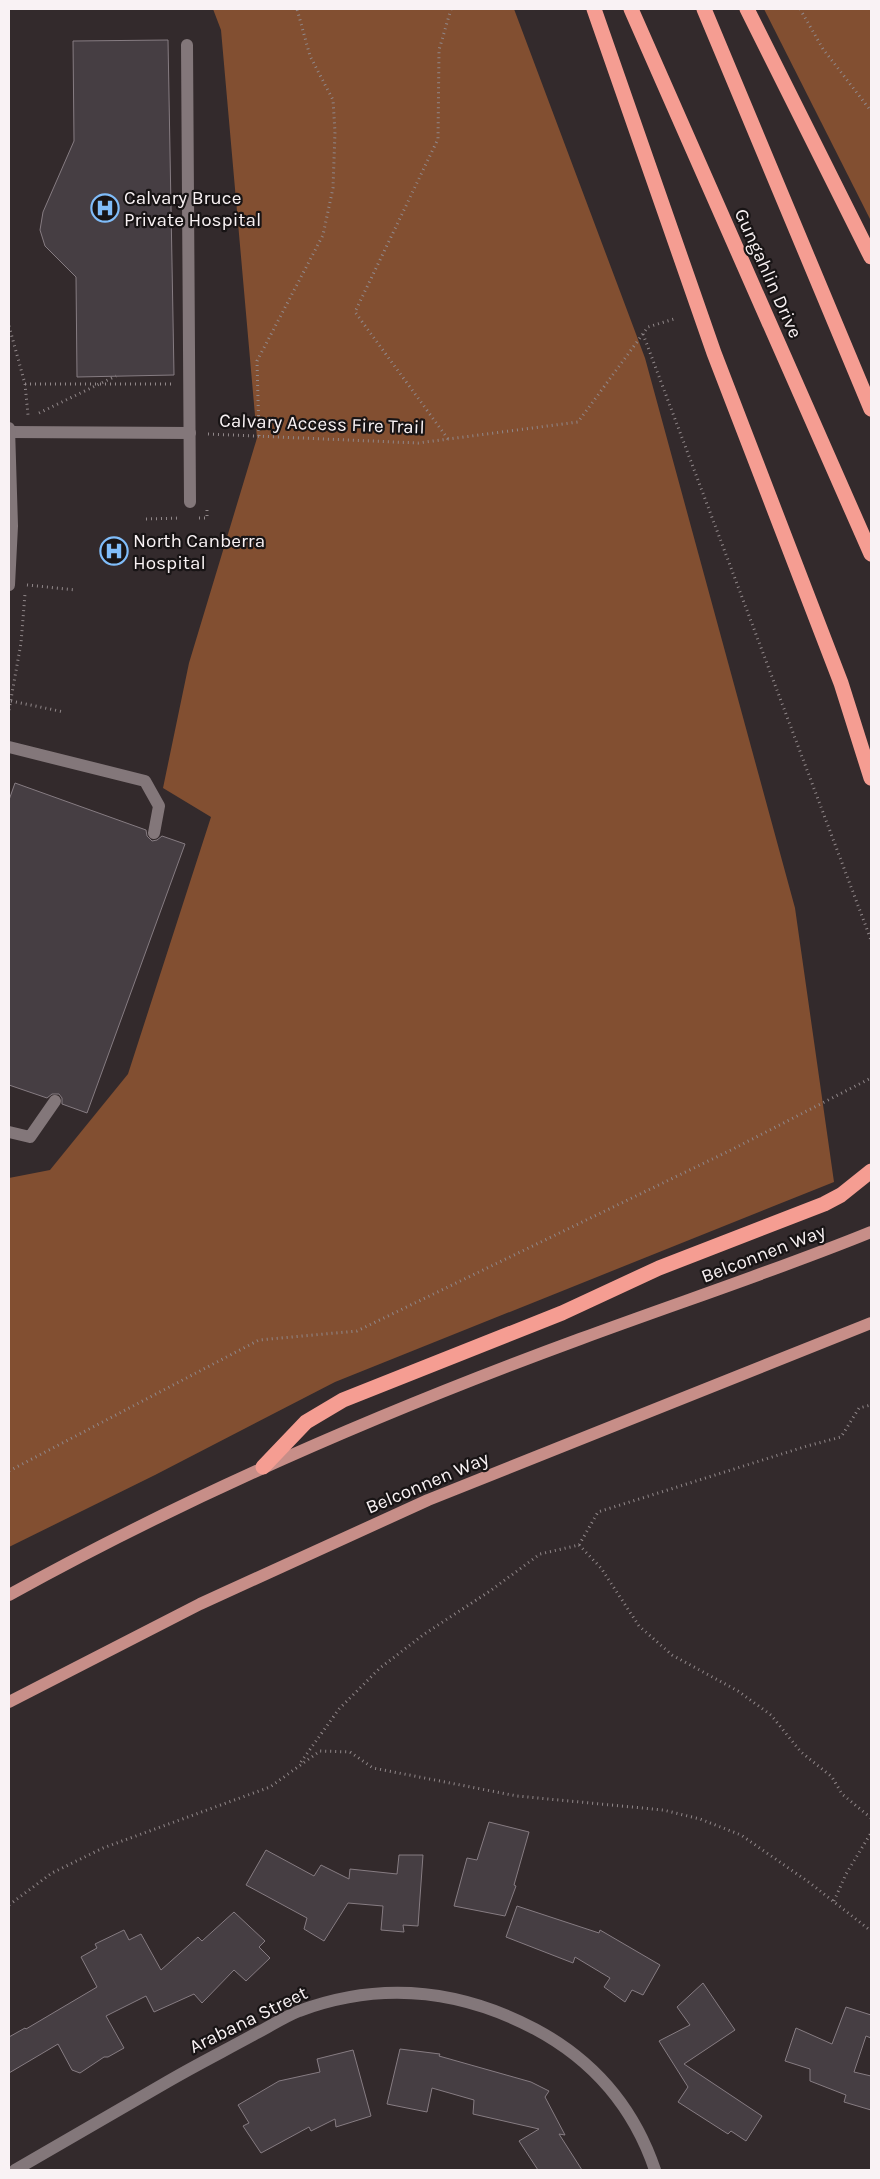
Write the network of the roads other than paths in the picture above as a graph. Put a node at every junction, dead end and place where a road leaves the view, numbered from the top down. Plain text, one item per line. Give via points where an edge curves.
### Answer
1 (594, 9) edge
2 (631, 9) edge
3 (704, 9) edge
4 (747, 9) edge
5 (187, 46) dead end
6 (871, 257) edge
7 (871, 409) edge
8 (9, 430) edge
9 (190, 433) junction
10 (190, 502) dead end
11 (871, 554) edge
12 (9, 585) edge
13 (9, 747) edge
14 (871, 778) edge
15 (154, 833) dead end
16 (55, 1101) dead end
17 (9, 1132) edge
18 (871, 1171) edge
19 (871, 1232) edge
20 (871, 1323) edge
21 (263, 1467) junction
22 (9, 1594) edge
23 (9, 1702) edge
24 (16, 2170) edge
25 (655, 2170) edge

1 - 14 highway via 714,353 841,683
2 - 11 highway, Gungahlin Drive
3 - 7 highway
4 - 6 highway
5 - 9 street
8 - 9 street
8 - 12 street via 12,526
9 - 10 street
13 - 15 street via 145,781 159,806
16 - 17 street via 30,1136
18 - 21 highway via 824,1204 660,1268 562,1313 343,1400 306,1422
19 - 21 main road, Belconnen Way via 450,1389
20 - 23 main road, Belconnen Way via 428,1500 200,1604
21 - 22 main road, Belconnen Way
24 - 25 street, Arabana Street via 189,2069 297,2012 341,1998 388,1992 436,1995 485,2006 552,2038 572,2052 622,2103 646,2142

